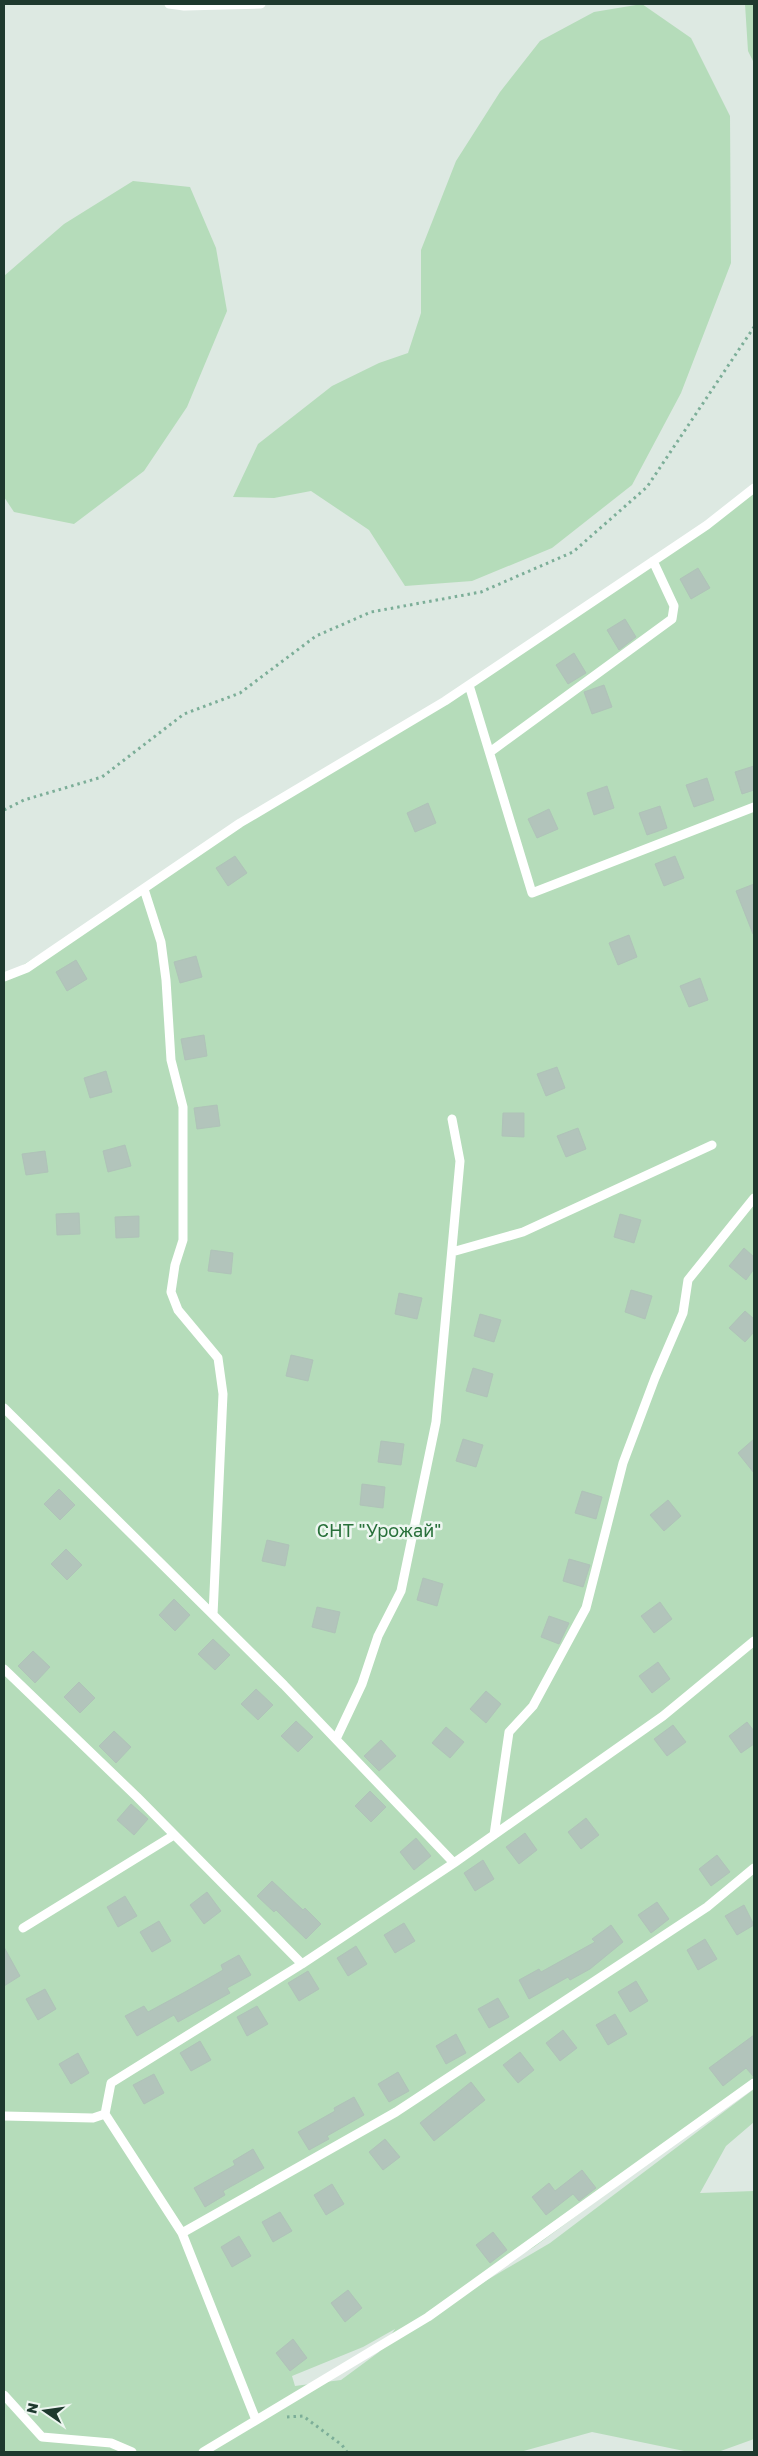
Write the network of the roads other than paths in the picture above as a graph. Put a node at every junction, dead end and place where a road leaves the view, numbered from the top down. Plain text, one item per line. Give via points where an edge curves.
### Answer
1 (169, 4) edge
2 (260, 4) edge
3 (754, 488) edge
4 (654, 561) junction
5 (470, 684) junction
6 (490, 752) junction
7 (754, 807) edge
8 (144, 889) junction
9 (4, 978) edge
10 (452, 1119) dead end
11 (712, 1145) dead end
12 (754, 1198) edge
13 (452, 1252) junction
14 (4, 1408) edge
15 (213, 1615) junction
16 (754, 1641) edge
17 (4, 1669) edge
18 (336, 1740) junction
19 (174, 1834) junction
20 (494, 1835) junction
21 (454, 1863) junction
22 (754, 1868) edge
23 (23, 1928) dead end
24 (302, 1964) junction
25 (754, 2083) edge
26 (105, 2114) junction
27 (4, 2116) edge
28 (182, 2233) junction
29 (4, 2395) edge
30 (256, 2420) junction
31 (132, 2452) edge
32 (203, 2452) edge

1 - 2 lane
3 - 4 lane
4 - 5 lane
4 - 6 lane via 674,606 672,620
5 - 6 lane
5 - 8 lane via 240,823
6 - 7 lane via 532,893
8 - 9 lane via 27,968
8 - 15 lane via 161,942 172,1060 183,1107 183,1240 170,1292 178,1310 218,1358 223,1394
10 - 13 lane via 460,1161
11 - 13 lane via 523,1232
12 - 20 lane via 688,1280 683,1313 623,1462 586,1608 532,1706 509,1732
13 - 18 lane via 436,1422 401,1591 378,1636 362,1684
14 - 15 lane
15 - 18 lane
16 - 20 lane via 663,1716
17 - 19 lane
18 - 21 lane
19 - 23 lane
19 - 24 lane
20 - 21 lane
21 - 24 lane
22 - 28 lane via 707,1907 396,2112
24 - 26 lane via 111,2083
25 - 30 lane via 428,2317
26 - 27 lane via 93,2118
26 - 28 lane
28 - 30 lane
29 - 31 lane via 42,2437 111,2442
30 - 32 lane

